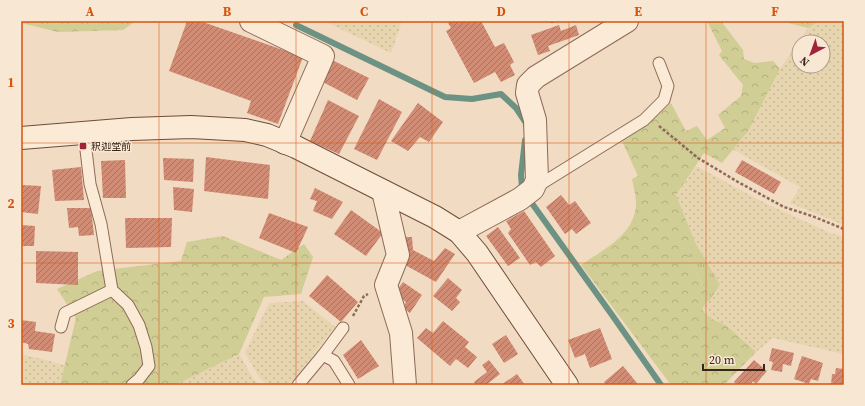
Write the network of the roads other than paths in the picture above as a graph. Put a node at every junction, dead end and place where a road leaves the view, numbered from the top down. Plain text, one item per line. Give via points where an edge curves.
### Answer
1 (252, 21) edge
2 (627, 21) edge
3 (659, 63) dead end
4 (84, 133) junction
5 (21, 138) edge
6 (286, 143) junction
7 (533, 189) junction
8 (383, 191) junction
9 (459, 232) junction
10 (112, 290) junction
11 (61, 327) dead end
12 (343, 328) dead end
13 (323, 354) junction
14 (132, 385) edge
15 (298, 385) edge
16 (349, 385) edge
17 (405, 385) edge
18 (566, 385) edge

1 - 6 street via 324,56
2 - 7 street via 536,77 528,85 527,93 535,120 537,180
3 - 7 lane via 668,86 664,100 644,120
4 - 5 street
4 - 6 street via 217,128 245,130
4 - 10 lane via 90,184 101,224
6 - 8 street
7 - 9 street via 520,199
8 - 9 street
8 - 17 street via 398,255 386,285 401,333
9 - 18 street via 477,253
10 - 11 lane via 65,313
10 - 14 lane via 128,305 139,325 146,347 149,366
12 - 13 lane
13 - 15 lane
13 - 16 lane via 334,361

